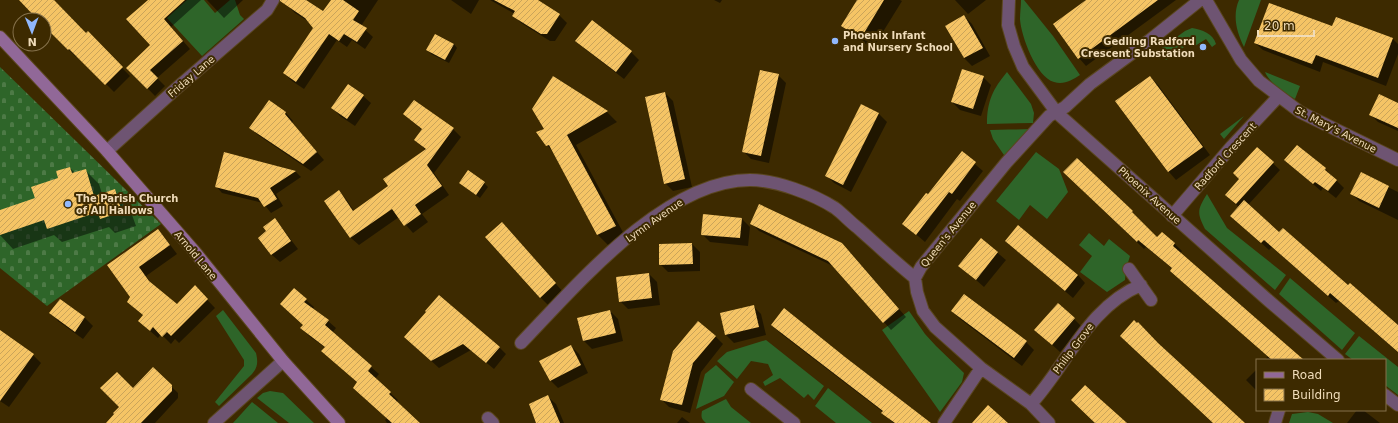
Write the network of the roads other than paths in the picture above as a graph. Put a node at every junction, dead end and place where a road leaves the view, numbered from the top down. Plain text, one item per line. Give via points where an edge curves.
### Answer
1 (273, 0) edge
2 (1009, 0) edge
3 (1200, 0) edge
4 (1206, 0) edge
5 (0, 37) edge
6 (1278, 97) junction
7 (1057, 113) junction
8 (107, 151) junction
9 (1398, 160) edge
10 (1172, 216) junction
11 (1129, 269) dead end
12 (915, 278) junction
13 (1141, 285) junction
14 (1151, 300) dead end
15 (521, 343) dead end
16 (1337, 359) edge
17 (283, 361) junction
18 (981, 368) junction
19 (751, 389) dead end
20 (1386, 397) edge
21 (1031, 404) junction
22 (1398, 405) edge
23 (1278, 411) edge
24 (214, 423) edge
25 (339, 423) edge
26 (794, 423) edge
27 (944, 423) edge
28 (1049, 423) edge
29 (1275, 423) edge

1 - 8 street, Friday Lane via 267,10
2 - 7 street, Phoenix Avenue via 1008,24 1017,53 1023,67
3 - 7 street, Queen's Avenue via 1090,84
4 - 6 street, St. Mary's Avenue via 1241,60 1259,81
5 - 8 street, Arnold Lane
6 - 9 street, St. Mary's Avenue via 1300,112
6 - 10 street, Radford Crescent
7 - 10 street, Phoenix Avenue
7 - 12 street, Queen's Avenue via 1049,116 1006,163 921,267
8 - 17 street, Arnold Lane via 195,252
10 - 16 street, Phoenix Avenue
11 - 13 street
12 - 15 street, Lymn Avenue via 835,209 812,197 797,190 765,182 750,180 722,183 698,191 673,205 632,234 586,275
12 - 18 street, Queen's Avenue via 923,311 935,328
13 - 14 street
13 - 21 street, Philip Grove via 1113,302 1090,324
17 - 24 street
17 - 25 street, Arnold Lane
18 - 21 street, Queen's Avenue
18 - 27 street
19 - 26 street
20 - 22 street
21 - 28 street, Queen's Avenue
23 - 29 street

